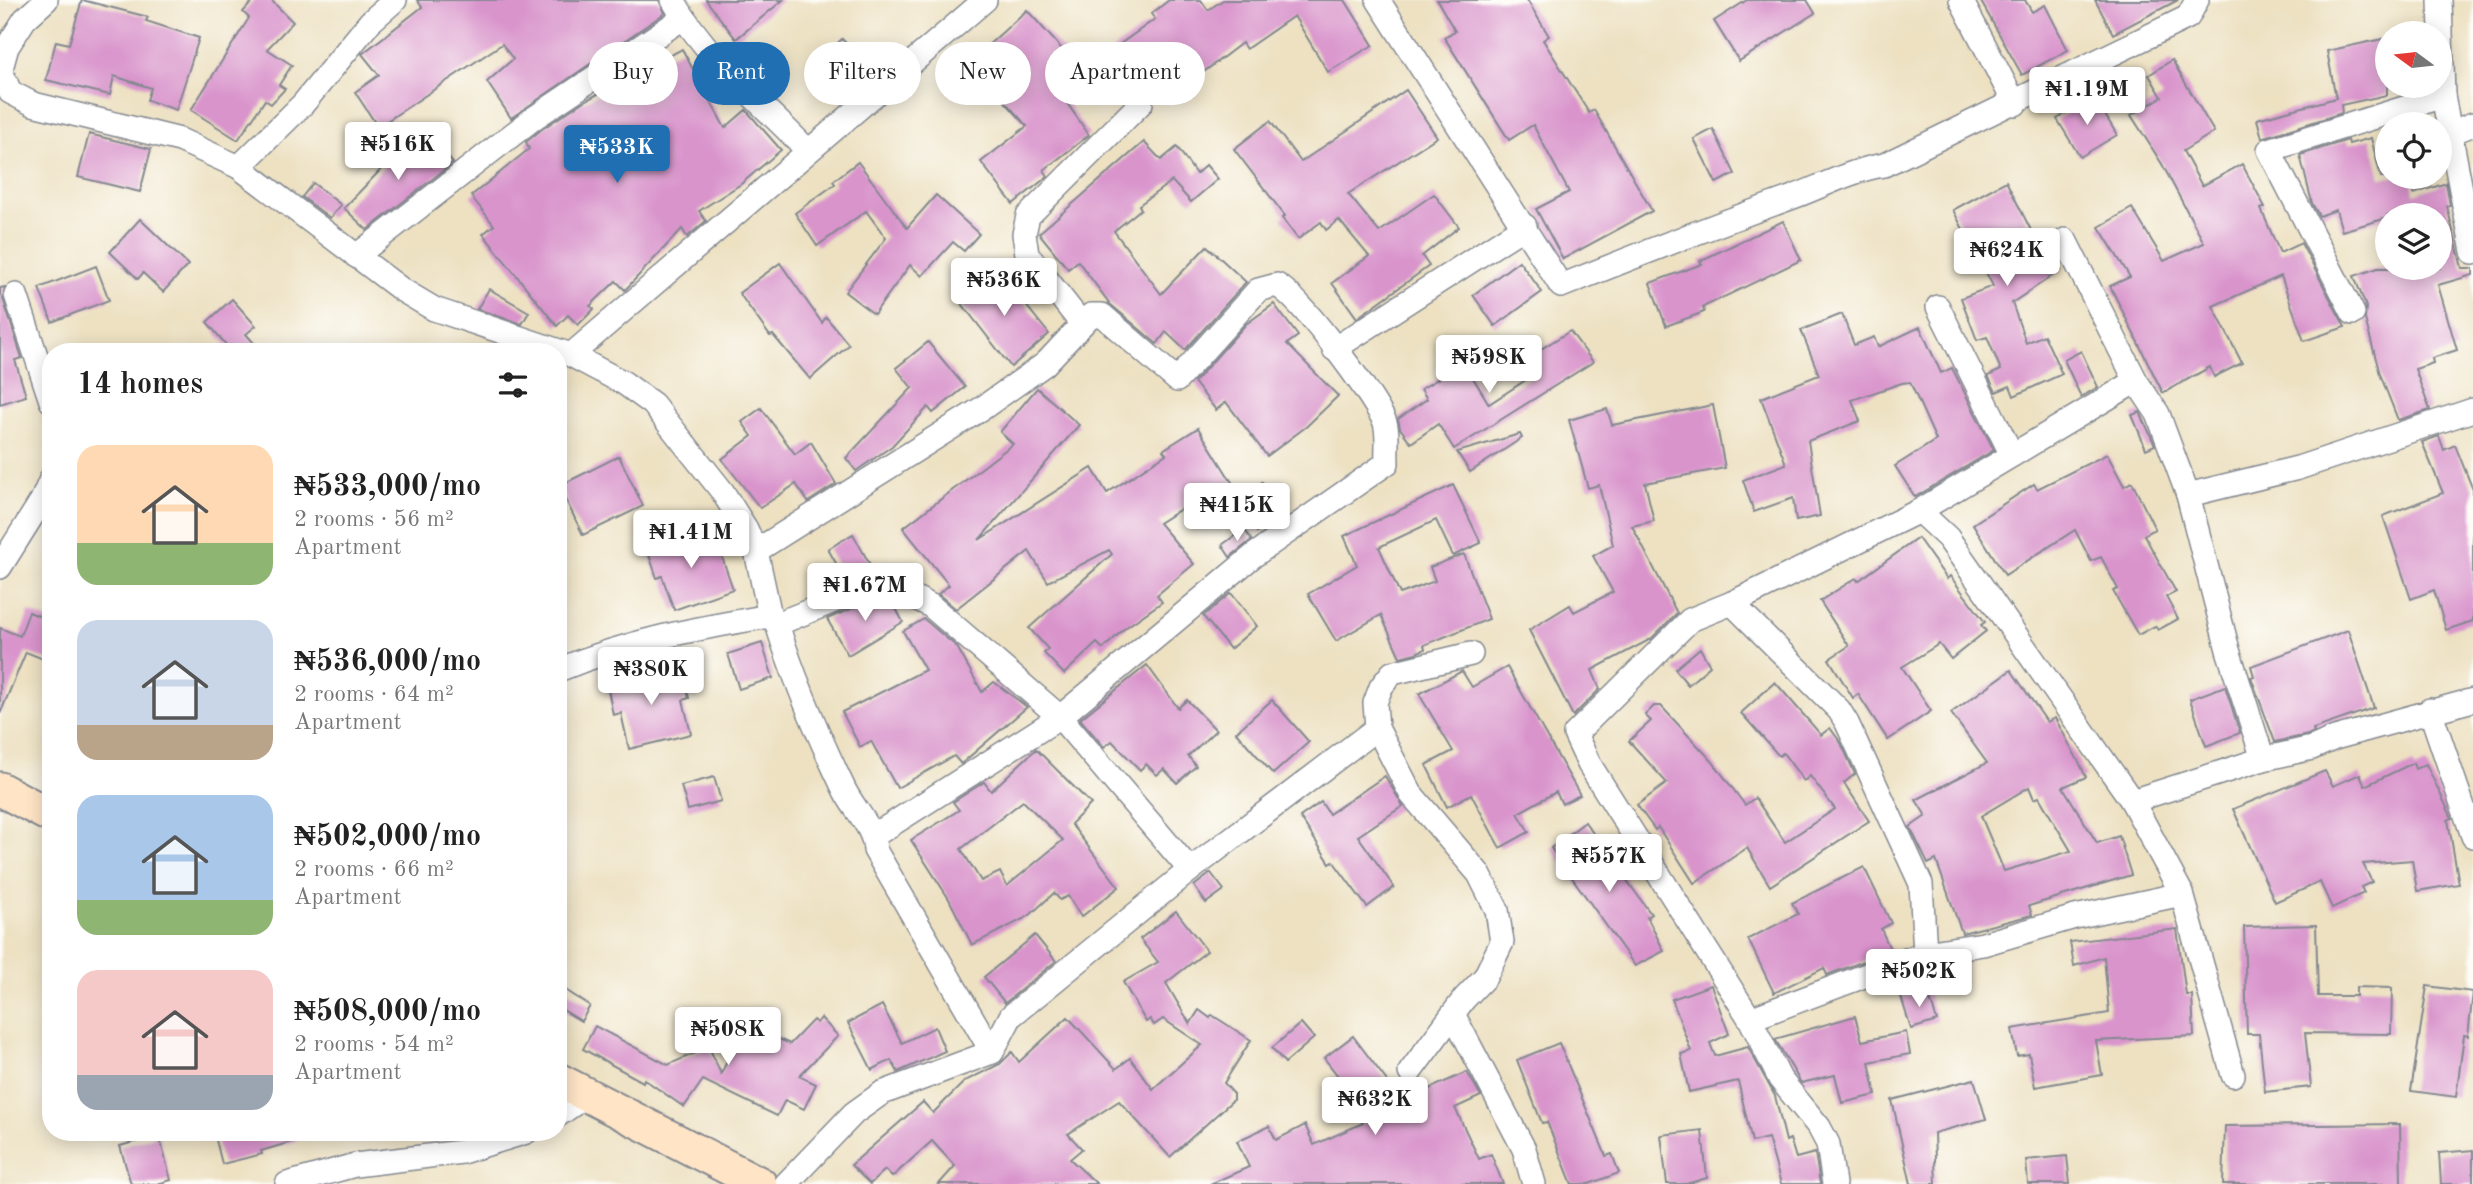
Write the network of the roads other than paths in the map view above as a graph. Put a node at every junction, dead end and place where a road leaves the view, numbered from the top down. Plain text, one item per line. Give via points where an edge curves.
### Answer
1 (46, 0) edge
2 (395, 0) edge
3 (985, 0) edge
4 (1378, 0) edge
5 (1961, 0) edge
6 (2197, 0) edge
7 (2440, 0) edge
8 (678, 9) edge
9 (2441, 21) edge
10 (1, 71) edge
11 (2437, 98) edge
12 (2444, 98) edge
13 (2015, 104) junction
14 (1139, 105) edge
15 (2462, 128) edge
16 (807, 150) junction
17 (239, 167) junction
18 (1525, 226) junction
19 (2065, 240) dead end
20 (2473, 252) edge
21 (356, 256) junction
22 (16, 295) dead end
23 (1938, 307) dead end
24 (2353, 313) dead end
25 (1081, 323) junction
26 (535, 343) edge
27 (1334, 349) junction
28 (567, 354) edge
29 (571, 355) junction
30 (42, 374) edge
31 (2136, 381) junction
32 (2473, 410) edge
33 (2012, 455) junction
34 (2188, 495) junction
35 (42, 500) edge
36 (1919, 510) junction
37 (756, 551) junction
38 (0, 567) edge
39 (1732, 603) junction
40 (774, 620) junction
41 (1471, 654) dead end
42 (567, 666) edge
43 (2473, 700) edge
44 (2430, 710) junction
45 (1060, 717) junction
46 (1377, 728) junction
47 (2263, 760) junction
48 (0, 789) edge
49 (2132, 801) junction
50 (42, 811) edge
51 (874, 835) junction
52 (2473, 836) edge
53 (1190, 870) junction
54 (2182, 894) junction
55 (1925, 953) junction
56 (1453, 1014) junction
57 (1750, 1019) junction
58 (992, 1052) junction
59 (1410, 1072) dead end
60 (2234, 1075) dead end
61 (567, 1085) edge
62 (587, 1095) junction
63 (567, 1109) edge
64 (497, 1141) edge
65 (372, 1174) edge
66 (287, 1184) edge
67 (760, 1184) edge
68 (786, 1184) edge
69 (1534, 1184) edge
70 (1834, 1184) edge

1 - 10 street via 7,47
2 - 17 street via 370,22 303,104
3 - 16 street
4 - 18 street
5 - 13 street
6 - 13 street via 2188,17
7 - 9 street
8 - 16 street
8 - 21 street
10 - 17 street via 10,92 33,104 180,140
11 - 24 street via 2269,150
12 - 15 street
13 - 18 street via 1884,165 1862,168 1561,286
14 - 25 street via 1028,216 1024,234 1027,254
15 - 20 street
16 - 29 street
17 - 21 street
18 - 27 street
19 - 31 street
21 - 26 street via 434,309
22 - 30 street
23 - 33 street
25 - 27 street via 1091,315 1102,315 1177,380 1258,290 1277,285 1289,292
25 - 37 street via 1035,371
27 - 45 street via 1385,422 1387,463 1253,556
28 - 29 street
29 - 37 street via 653,404 722,491
31 - 33 street
31 - 34 street via 2158,414
32 - 34 street via 2298,468
33 - 36 street
34 - 47 street via 2228,650
35 - 38 street
36 - 39 street
36 - 49 street via 1948,538
37 - 40 street
39 - 55 street via 1847,723 1921,884
39 - 57 street via 1690,620 1575,734 1589,764
40 - 42 street via 658,635
40 - 45 street via 883,581 931,606
40 - 51 street via 805,706 854,810
41 - 46 street via 1392,674 1375,702
43 - 44 street
44 - 47 street
44 - 52 street
45 - 51 street
45 - 53 street
46 - 53 street
46 - 56 street via 1411,794 1479,874 1497,910 1502,942 1496,959
47 - 49 street
48 - 50 main road
49 - 54 street
51 - 58 street via 875,850
53 - 58 street via 1011,1016
54 - 55 street via 2075,917 1983,944
54 - 60 street
55 - 57 street
56 - 59 street
56 - 69 street via 1524,1149
57 - 70 street via 1780,1079 1828,1144
58 - 68 street via 882,1093 854,1113
61 - 62 main road
62 - 63 street
62 - 67 main road
64 - 65 street
65 - 66 street

